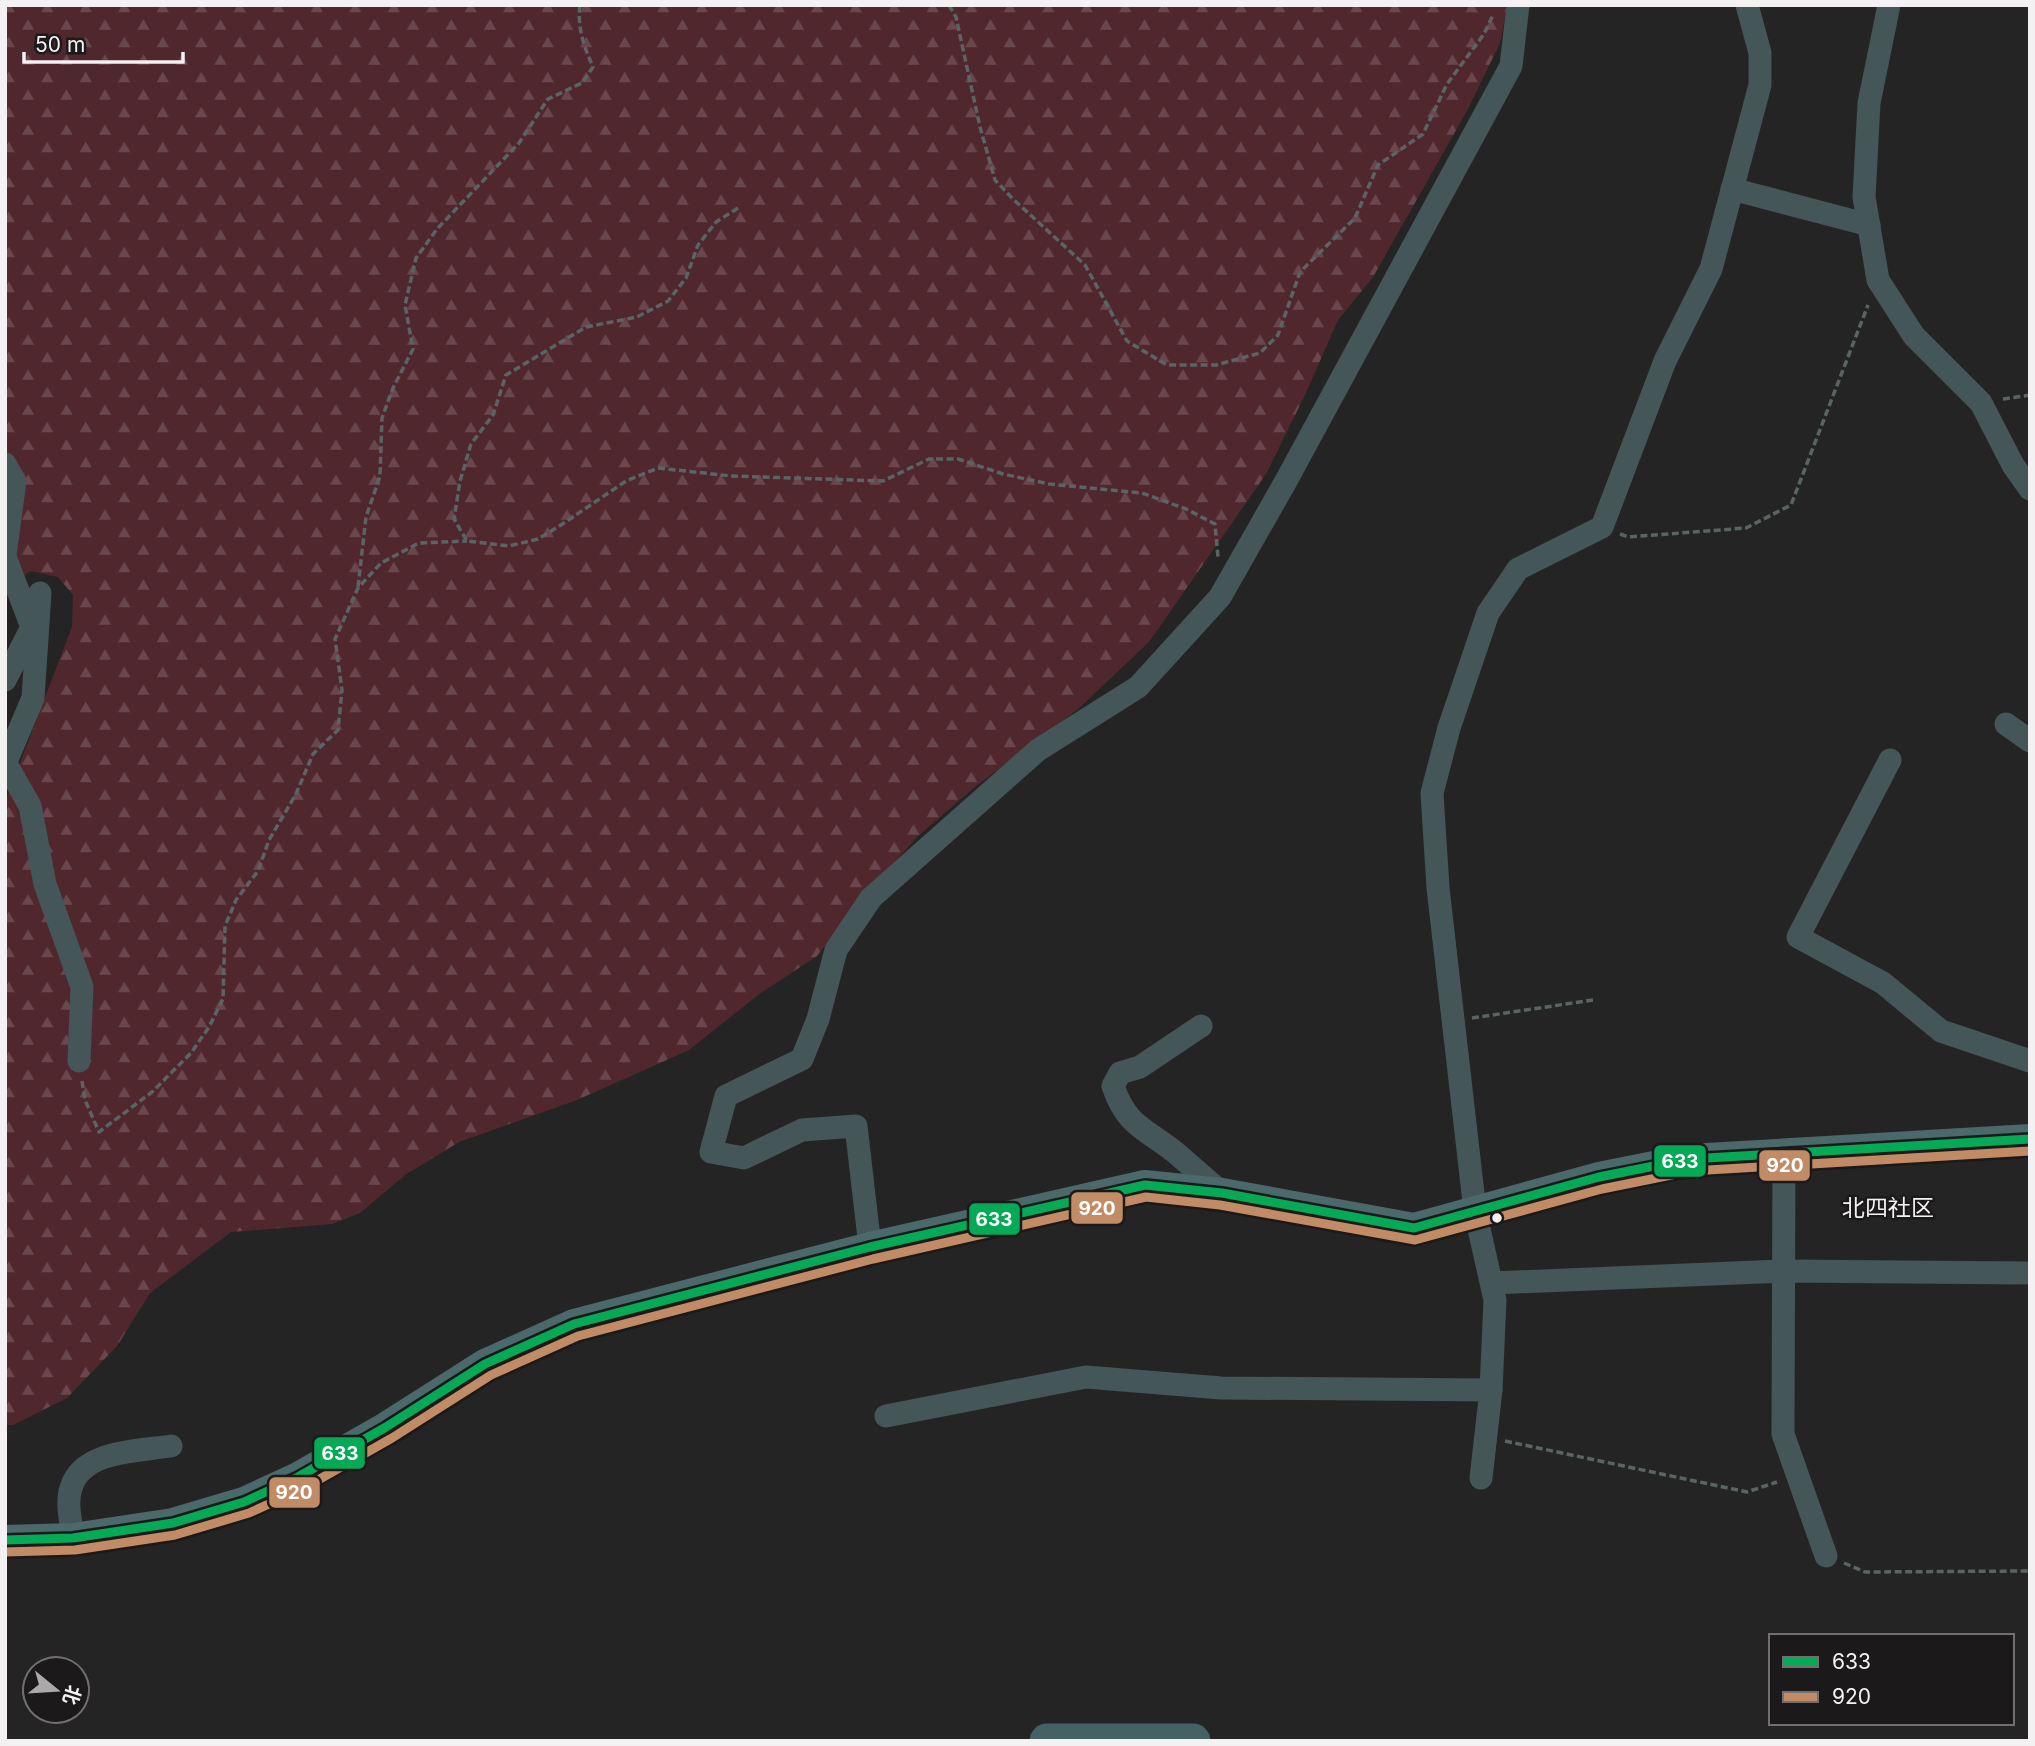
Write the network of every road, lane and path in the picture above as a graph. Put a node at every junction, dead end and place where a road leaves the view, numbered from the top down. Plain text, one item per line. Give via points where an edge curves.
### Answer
1 (580, 5) edge
2 (949, 5) edge
3 (1499, 5) edge
4 (1518, 5) edge
5 (1747, 5) edge
6 (1889, 5) edge
7 (1732, 190) junction
8 (738, 208) dead end
9 (1869, 225) junction
10 (1878, 281) junction
11 (5, 464) edge
12 (2030, 489) edge
13 (1602, 527) junction
14 (467, 541) junction
15 (5, 556) edge
16 (358, 588) junction
17 (40, 593) dead end
18 (1220, 597) junction
19 (5, 680) edge
20 (2006, 724) dead end
21 (2030, 741) edge
22 (1890, 760) dead end
23 (6, 763) edge
24 (1593, 1000) dead end
25 (1453, 1021) junction
26 (1201, 1026) dead end
27 (79, 1061) joint
28 (2030, 1061) edge
29 (2030, 1139) edge
30 (1784, 1153) junction
31 (1222, 1193) junction
32 (1475, 1211) junction
33 (870, 1247) junction
34 (1783, 1271) junction
35 (2030, 1273) edge
36 (1492, 1283) junction
37 (1491, 1390) junction
38 (886, 1416) dead end
39 (1485, 1437) junction
40 (172, 1446) dead end
41 (1797, 1474) junction
42 (1480, 1478) dead end
43 (7, 1537) edge
44 (73, 1538) junction
45 (1826, 1556) joint
46 (2030, 1571) edge
47 (1047, 1741) edge
48 (1193, 1741) edge

1 - 16 path via 578,19 593,66 582,83 548,99 519,143 437,229 416,258 405,305 413,349 382,418 380,476 366,517
2 - 3 path via 956,17 995,180 1085,265 1127,341 1167,365 1216,365 1259,354 1278,335 1300,272 1354,218 1378,165 1423,134 1447,84
4 - 18 street via 1511,66
5 - 7 street via 1760,53 1760,85
6 - 9 street via 1869,103 1864,197
7 - 9 street
7 - 13 street via 1711,269 1665,361
8 - 14 path via 716,222 698,244 686,278 668,302 637,317 586,327 506,375 493,415 471,444 460,481 454,519
9 - 10 street
10 - 12 street via 1914,336 1981,403
10 - 13 path via 1791,505 1746,528 1628,537
11 - 15 street via 15,481
13 - 25 street via 1518,569 1489,613 1449,728 1433,793 1437,888
14 - 16 path via 419,543 381,563
14 - 18 path via 509,546 538,538 626,481 658,468 731,476 883,481 929,459 958,459 1049,484 1142,493 1215,524
15 - 19 street via 32,627
16 - 27 path via 335,639 342,690 338,730 313,754 258,871 236,900 225,926 223,999 209,1027 191,1053 152,1092 99,1132 85,1100
17 - 23 street via 33,698
18 - 33 street via 1138,687 1038,750 871,898 836,950 802,1059 726,1096 711,1152 744,1158 802,1130 856,1126
20 - 21 street
22 - 28 street via 1798,937 1884,983 1941,1031
23 - 27 street via 30,806 45,884 82,987
24 - 25 path
25 - 32 street
26 - 31 street via 1140,1067 1120,1073 1113,1086 1135,1125
29 - 30 main road
30 - 32 main road via 1689,1158
30 - 34 street
31 - 32 main road via 1414,1228
31 - 33 main road via 1145,1185
32 - 36 street
33 - 44 main road via 574,1324 485,1364 353,1446 244,1502 173,1523
34 - 35 street
34 - 36 street
34 - 41 street via 1783,1434
36 - 37 street
37 - 38 street via 1221,1388 1086,1377
37 - 39 street
39 - 41 path via 1747,1492
39 - 42 street
40 - 44 street via 98,1458 85,1467 71,1487
41 - 45 street
43 - 44 main road
45 - 46 path via 1865,1572
47 - 48 highway

